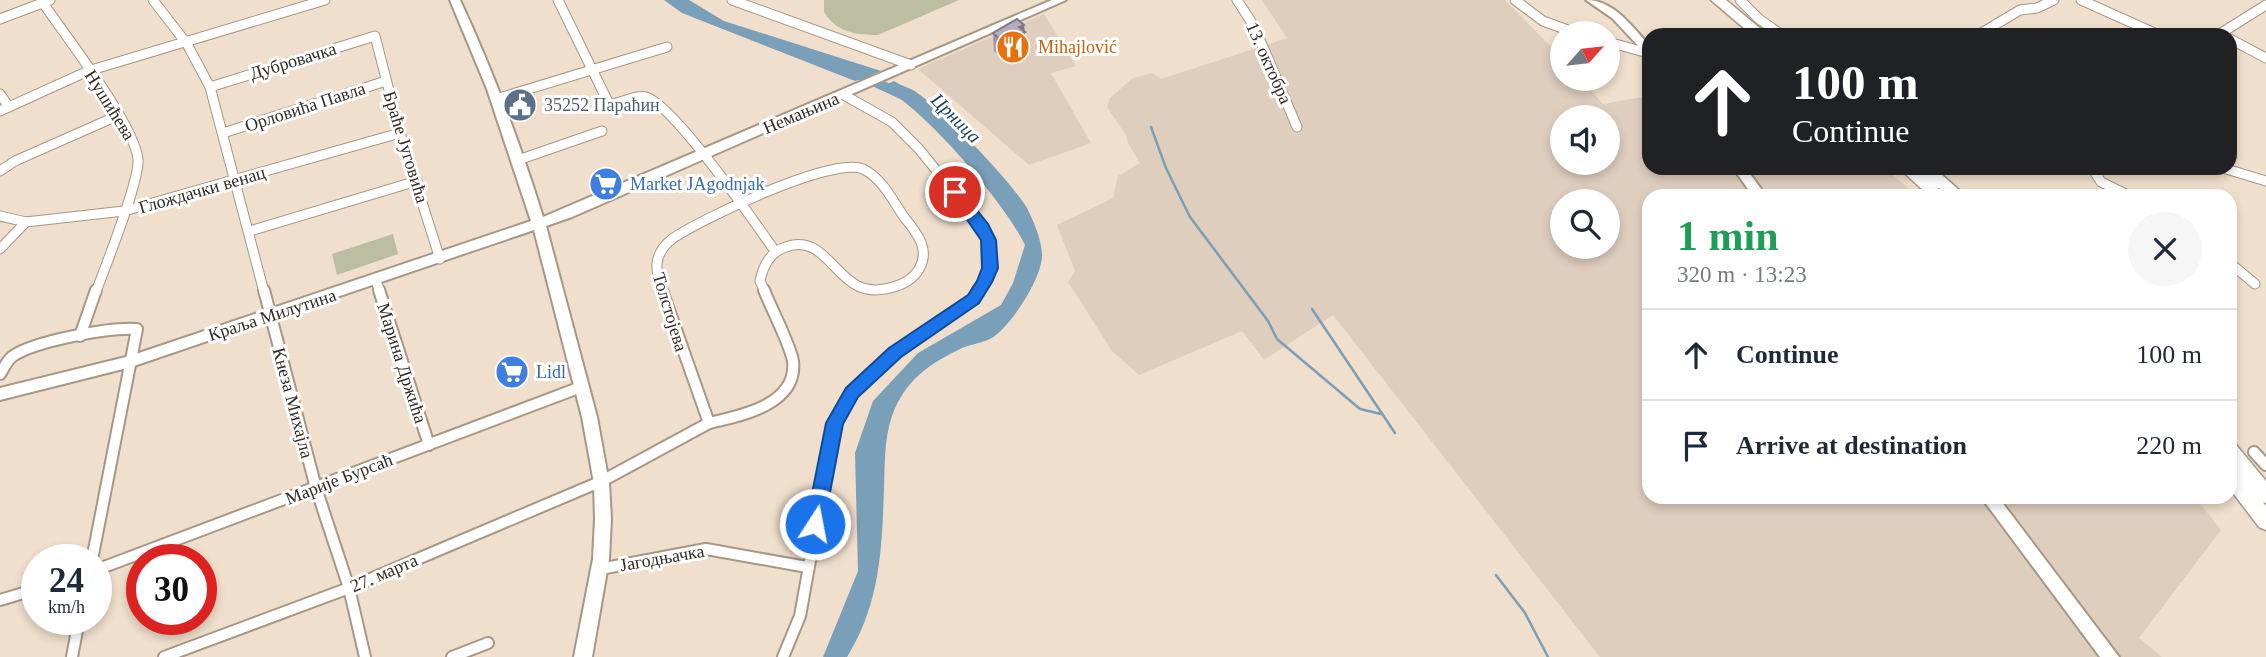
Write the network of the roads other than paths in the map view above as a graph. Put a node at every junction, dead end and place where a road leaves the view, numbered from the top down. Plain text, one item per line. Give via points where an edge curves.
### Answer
1 (325, 0) edge
2 (455, 0) edge
3 (558, 0) edge
4 (732, 0) edge
5 (1061, 0) edge
6 (1237, 0) edge
7 (1515, 0) edge
8 (1591, 0) edge
9 (1702, 0) edge
10 (1718, 0) edge
11 (1740, 0) edge
12 (2054, 0) edge
13 (2081, 0) edge
14 (47, 1) edge
15 (157, 1) edge
16 (2266, 5) edge
17 (0, 19) edge
18 (1550, 24) edge
19 (1736, 28) edge
20 (1752, 28) edge
21 (1772, 28) edge
22 (1990, 28) edge
23 (2143, 28) edge
24 (2231, 28) edge
25 (375, 36) joint
26 (2237, 43) edge
27 (187, 44) junction
28 (1620, 45) edge
29 (1642, 45) edge
30 (667, 47) dead end
31 (1642, 50) edge
32 (2266, 58) edge
33 (907, 67) junction
34 (591, 70) junction
35 (88, 71) junction
36 (386, 81) junction
37 (210, 87) junction
38 (0, 94) edge
39 (846, 94) junction
40 (496, 99) junction
41 (4, 109) edge
42 (117, 116) junction
43 (1297, 127) dead end
44 (602, 131) dead end
45 (223, 133) junction
46 (400, 133) junction
47 (703, 155) junction
48 (517, 160) junction
49 (0, 171) edge
50 (2237, 172) edge
51 (1916, 175) edge
52 (1932, 175) edge
53 (2096, 175) edge
54 (235, 180) junction
55 (417, 181) junction
56 (2266, 181) edge
57 (1932, 189) edge
58 (1950, 189) edge
59 (2116, 189) edge
60 (742, 205) junction
61 (124, 211) junction
62 (0, 216) edge
63 (26, 222) junction
64 (540, 224) junction
65 (250, 231) junction
66 (0, 249) edge
67 (775, 251) junction
68 (440, 259) junction
69 (2237, 269) edge
70 (376, 281) junction
71 (2255, 284) dead end
72 (270, 316) junction
73 (80, 336) junction
74 (131, 361) junction
75 (0, 374) edge
76 (581, 387) junction
77 (0, 394) edge
78 (709, 424) junction
79 (429, 445) junction
80 (2254, 453) dead end
81 (2237, 460) edge
82 (2266, 465) edge
83 (601, 481) junction
84 (2237, 484) edge
85 (316, 488) junction
86 (2266, 495) edge
87 (1994, 504) edge
88 (2266, 521) edge
89 (95, 544) edge
90 (112, 564) edge
91 (807, 567) junction
92 (600, 569) junction
93 (349, 588) junction
94 (21, 594) edge
95 (0, 600) edge
96 (76, 635) edge
97 (488, 643) dead end
98 (72, 657) edge
99 (164, 657) edge
100 (365, 657) edge
101 (452, 657) edge
102 (583, 657) edge
103 (783, 657) edge
104 (2110, 657) edge

1 - 27 street
2 - 40 street
3 - 34 street
4 - 33 street
5 - 33 street, Немањина
6 - 43 street, 13. октобра via 1254,26
7 - 18 street
8 - 29 street via 1616,16
9 - 19 highway
10 - 20 highway
11 - 21 street
12 - 22 street via 2020,10
13 - 23 street
14 - 17 street
14 - 35 street, Нушићева
15 - 27 street, Кнеза Михајла
16 - 24 street
25 - 36 street, Браће Југовића
25 - 37 street, Дубровачка
26 - 32 street
27 - 35 street
27 - 37 street, Кнеза Михајла
28 - 31 street
30 - 34 street
33 - 39 street, Немањина
34 - 40 street
34 - 47 street via 609,104 647,97
35 - 41 street
35 - 42 street, Нушићева
36 - 45 street, Орловића Павла
36 - 46 street, Браће Југовића
37 - 45 street, Кнеза Михајла
38 - 41 street
39 - 47 street, Немањина
39 - 91 street via 902,130 983,228 991,253 990,268 974,299 895,352 852,393 835,423
40 - 48 street
42 - 49 street
42 - 61 street, Нушићева via 138,155
44 - 48 street
45 - 54 street, Кнеза Михајла
46 - 54 street, Глождачки венац
46 - 55 street, Браће Југовића
47 - 60 street
47 - 64 street, Немањина
48 - 64 street
50 - 56 street
51 - 57 highway
52 - 58 highway
53 - 59 street
54 - 61 street, Глождачки венац
54 - 65 street, Кнеза Михајла
55 - 65 street
55 - 68 street, Браће Југовића
60 - 67 street
60 - 67 street via 821,171 849,166 880,183 925,248 915,275 883,290 857,286 818,250 804,246
60 - 78 street, Толстојева via 672,239 656,260 665,302
61 - 63 street, Глождачки венац
61 - 73 street, Нушићева
62 - 63 street, Глождачки венац
63 - 66 street
64 - 68 street, Краља Милутина
64 - 76 street
65 - 72 street, Кнеза Михајла
67 - 78 street, 27. марта via 766,259 760,281 793,362 788,386 769,404
68 - 70 street, Краља Милутина
69 - 71 street
70 - 72 street, Краља Милутина
70 - 79 street, Марина Држића
72 - 74 street, Краља Милутина
72 - 85 street, Кнеза Михајла
73 - 74 street via 130,326 137,329
73 - 75 street via 15,355
74 - 77 street, Краља Милутина
74 - 89 street
76 - 79 street, Марије Бурсаћ
76 - 83 street
78 - 83 street, 27. марта
79 - 85 street, Марије Бурсаћ
80 - 82 street
81 - 86 highway
83 - 92 street
83 - 93 street, 27. марта
84 - 88 highway
85 - 90 street, Марије Бурсаћ
85 - 93 street, Кнеза Михајла
87 - 104 street
91 - 92 street, Јагодњачка via 706,549
91 - 103 street via 800,616
92 - 102 street
93 - 99 street, 27. марта
93 - 100 street, Кнеза Михајла
94 - 95 street
96 - 98 street
97 - 101 street

